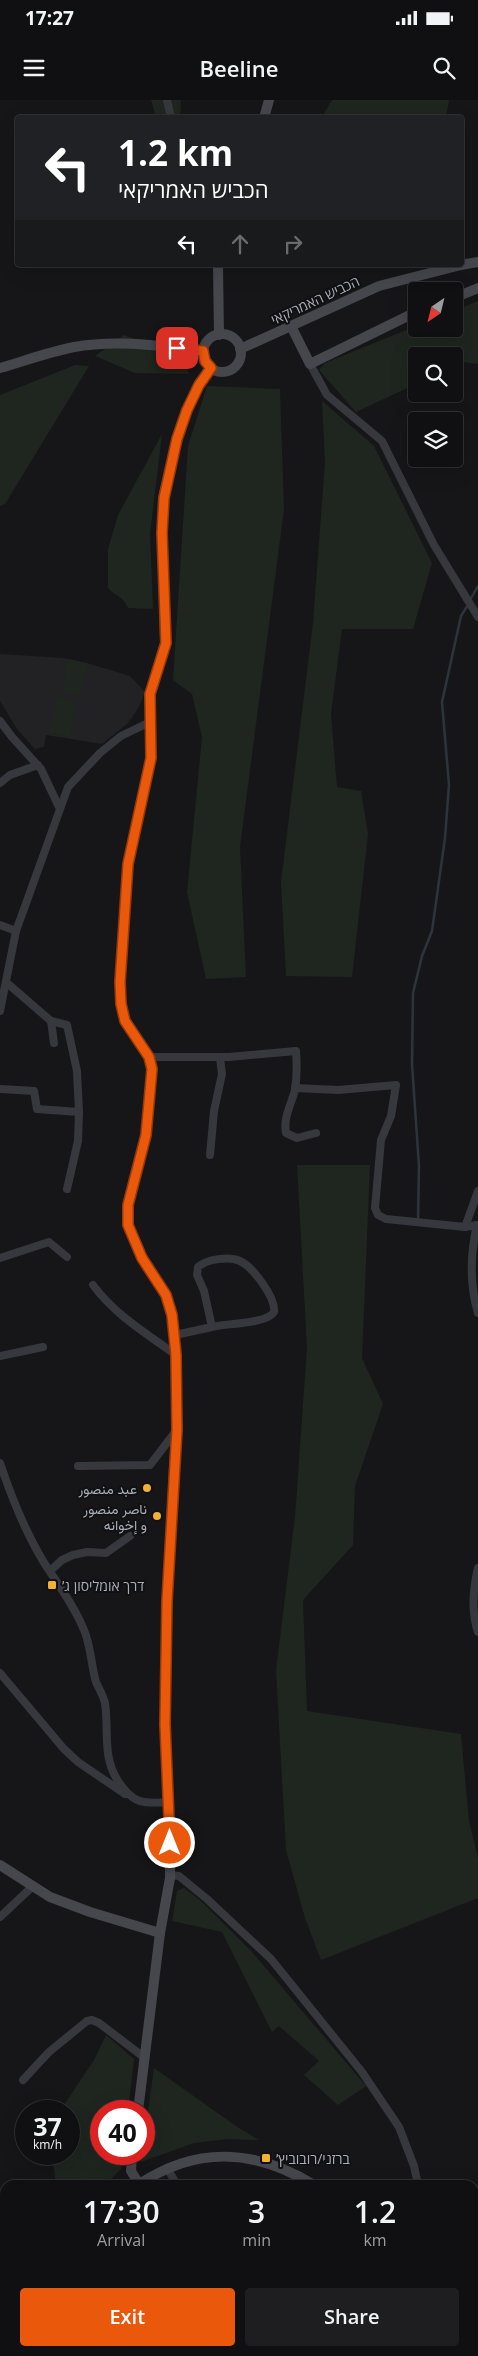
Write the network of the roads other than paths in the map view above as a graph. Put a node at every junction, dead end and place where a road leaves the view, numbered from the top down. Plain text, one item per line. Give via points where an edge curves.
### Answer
1 (167, 100) edge
2 (269, 100) edge
3 (170, 115) edge
4 (265, 115) edge
5 (478, 262) edge
6 (464, 264) edge
7 (218, 267) edge
8 (452, 267) edge
9 (478, 288) edge
10 (463, 294) edge
11 (408, 316) edge
12 (291, 326) junction
13 (219, 334) junction
14 (240, 349) junction
15 (203, 351) junction
16 (310, 364) junction
17 (0, 368) edge
18 (211, 368) junction
19 (478, 618) edge
20 (0, 721) edge
21 (150, 722) junction
22 (38, 765) junction
23 (0, 783) edge
24 (59, 807) junction
25 (0, 925) edge
26 (16, 931) junction
27 (7, 983) junction
28 (0, 1011) edge
29 (50, 1021) junction
30 (54, 1043) dead end
31 (149, 1057) junction
32 (220, 1058) junction
33 (295, 1088) junction
34 (0, 1089) edge
35 (79, 1112) junction
36 (316, 1133) dead end
37 (210, 1155) dead end
38 (67, 1188) dead end
39 (478, 1191) edge
40 (465, 1227) junction
41 (67, 1257) dead end
42 (0, 1258) edge
43 (93, 1285) dead end
44 (478, 1313) edge
45 (212, 1328) junction
46 (175, 1335) junction
47 (43, 1347) dead end
48 (176, 1355) junction
49 (0, 1356) edge
50 (177, 1430) junction
51 (0, 1463) edge
52 (78, 1466) dead end
53 (130, 1536) dead end
54 (478, 1568) edge
55 (50, 1571) junction
56 (478, 1632) edge
57 (0, 1673) edge
58 (129, 1796) junction
59 (170, 1802) junction
60 (0, 1865) edge
61 (170, 1875) junction
62 (33, 1886) junction
63 (0, 1917) edge
64 (160, 1933) junction
65 (145, 2058) junction
66 (23, 2080) dead end
67 (139, 2100) edge
68 (131, 2165) edge
69 (167, 2168) junction
70 (136, 2180) edge
71 (147, 2180) edge
72 (174, 2180) edge
73 (306, 2180) edge
74 (417, 2180) edge

1 - 3 street
2 - 4 street
5 - 6 street, הכביש האמריקאי
7 - 13 street
8 - 12 street, הכביש האמריקאי via 396,280
9 - 10 street
11 - 16 street
12 - 14 street, הכביש האמריקאי
12 - 16 street
13 - 14 street via 230,336
13 - 15 street via 208,340
14 - 18 street via 239,362 235,367 223,372
15 - 17 street via 105,344 74,347
15 - 18 street
16 - 19 street via 327,395 382,441 434,544
18 - 21 street via 187,410 164,498 166,643 150,694
20 - 22 street
21 - 24 street via 121,736 100,753 68,787
21 - 31 street via 151,758 127,874 120,982 125,1021
22 - 23 street via 10,775
22 - 24 street
24 - 26 street
25 - 26 street
26 - 27 street
27 - 28 street
27 - 29 street
29 - 30 street
29 - 35 street via 67,1024 77,1071
31 - 32 street
31 - 46 street via 152,1069 146,1135 128,1205 128,1225 142,1258 166,1295
32 - 33 street via 296,1051
32 - 37 street via 222,1074
33 - 36 street via 284,1124 286,1133 298,1138
33 - 40 street via 338,1090 396,1085 391,1116 381,1140 375,1208 386,1219
34 - 35 street via 34,1091 37,1110
35 - 38 street via 78,1140
39 - 40 street
40 - 44 street via 478,1225 471,1250 472,1291
41 - 42 street via 49,1242
43 - 48 street via 121,1316
45 - 45 street via 265,1320 274,1312 272,1300 261,1281 241,1261 212,1260 197,1270
45 - 46 street
46 - 48 street
47 - 49 street
48 - 50 street
50 - 52 street via 150,1465
50 - 59 street via 167,1601 165,1724
51 - 55 street via 19,1512
53 - 55 street via 106,1553 73,1555
54 - 56 street via 473,1618
55 - 58 street via 84,1630 105,1704 105,1740 109,1758 116,1778
57 - 58 street via 64,1749
58 - 59 street via 150,1803
59 - 61 street
60 - 62 street
61 - 64 street
61 - 74 street via 179,1876 194,1888 260,1947 350,2057 399,2127
62 - 63 street
62 - 64 street via 50,1897 90,1912
64 - 65 street
65 - 66 street via 92,2020 49,2052
65 - 67 street
68 - 70 street
69 - 71 street
69 - 72 street
69 - 73 street via 198,2158 235,2156 289,2170

